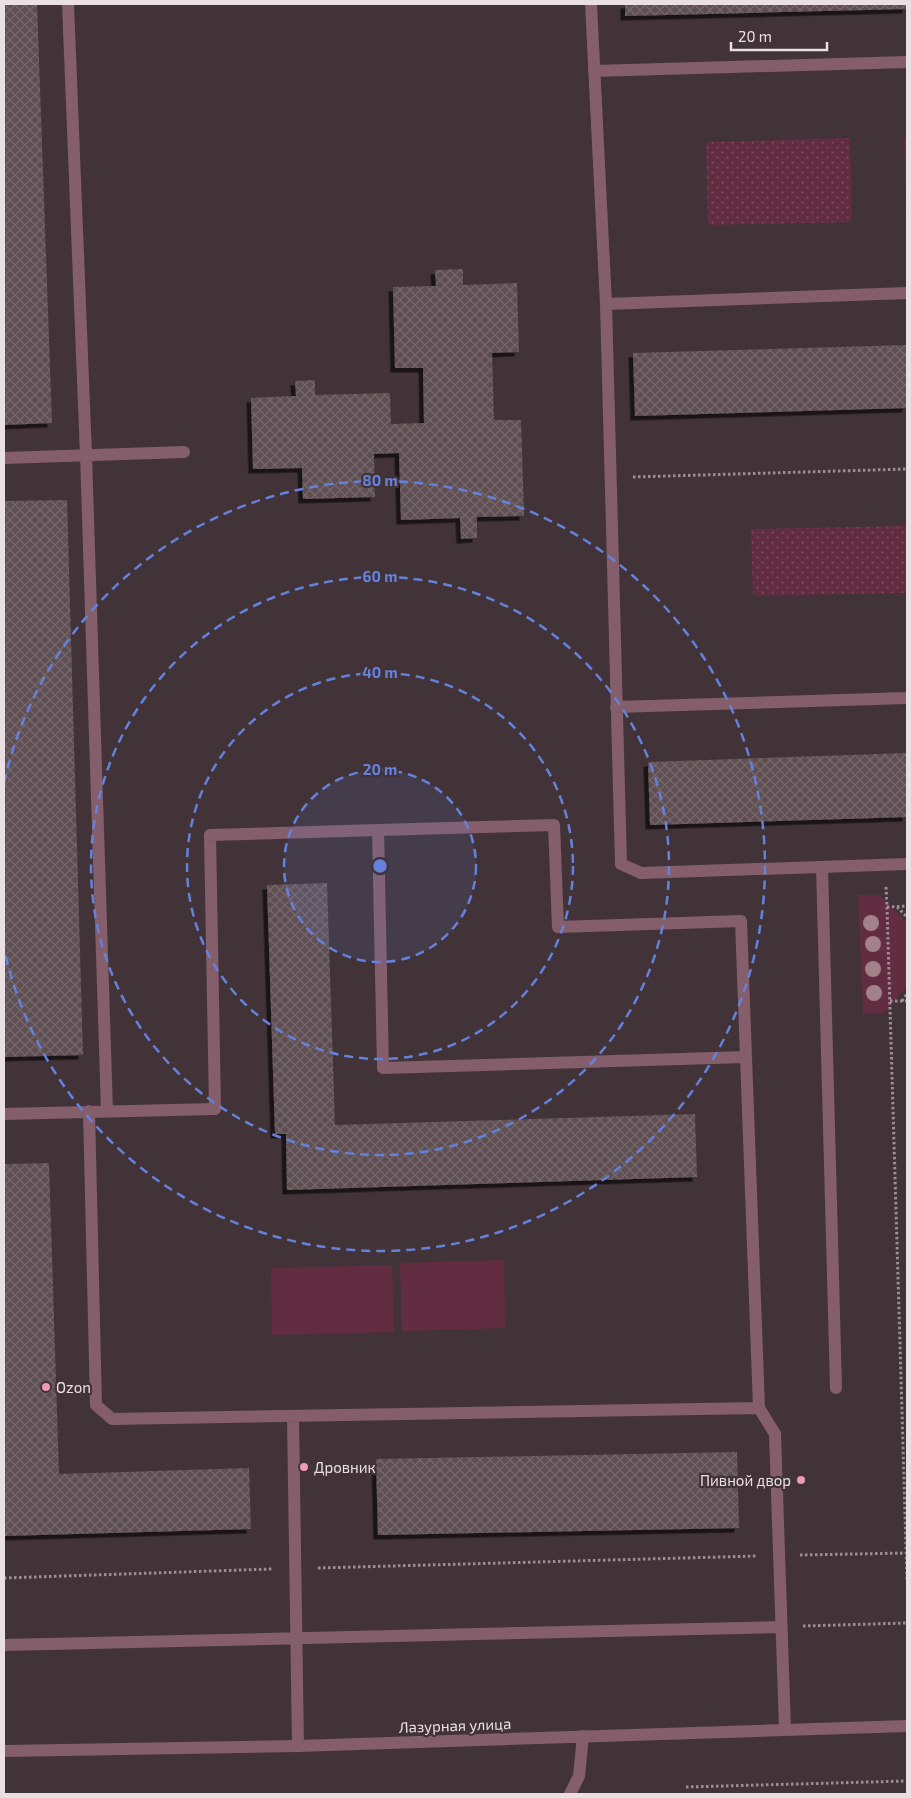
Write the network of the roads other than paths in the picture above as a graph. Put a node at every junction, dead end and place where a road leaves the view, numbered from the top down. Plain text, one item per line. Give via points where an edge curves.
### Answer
1 (68, 4) edge
2 (591, 4) edge
3 (907, 62) edge
4 (594, 71) junction
5 (907, 293) edge
6 (606, 304) junction
7 (184, 452) dead end
8 (86, 455) junction
9 (4, 458) edge
10 (907, 698) edge
11 (616, 707) junction
12 (378, 830) junction
13 (907, 864) edge
14 (822, 867) junction
15 (746, 1057) junction
16 (107, 1111) junction
17 (89, 1112) junction
18 (4, 1114) edge
19 (836, 1388) dead end
20 (759, 1408) junction
21 (293, 1417) junction
22 (781, 1627) junction
23 (297, 1637) junction
24 (4, 1645) edge
25 (907, 1726) edge
26 (785, 1729) junction
27 (583, 1736) junction
28 (298, 1746) junction
29 (4, 1751) edge
30 (570, 1794) edge

1 - 8 street
2 - 4 street
3 - 4 street
4 - 6 street
5 - 6 street
6 - 11 street
7 - 8 street
8 - 9 street
8 - 16 street
10 - 11 street
11 - 14 street via 621,864 641,873
12 - 15 street via 554,825 558,927 741,921
12 - 15 street via 383,1068
12 - 16 street via 210,836 215,1109
13 - 14 street
14 - 19 street
15 - 20 street
16 - 17 street
17 - 18 street
17 - 21 street via 96,1404 112,1419
20 - 21 street
20 - 22 street via 775,1434
21 - 23 street
22 - 23 street
22 - 26 street
23 - 24 street
23 - 28 street
25 - 26 street, Лазурная улица
26 - 27 street, Лазурная улица
27 - 28 street, Лазурная улица
27 - 30 street via 579,1776
28 - 29 street, Лазурная улица

